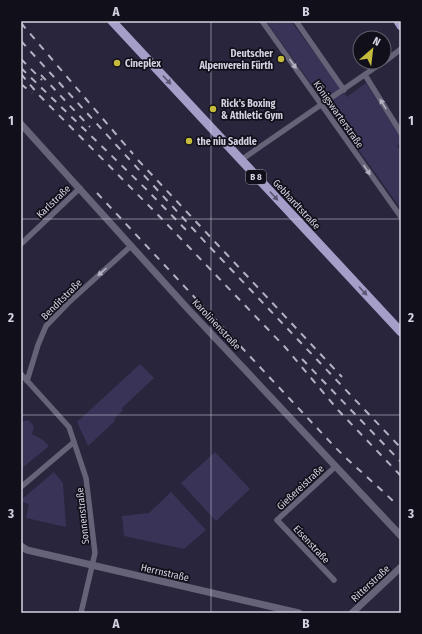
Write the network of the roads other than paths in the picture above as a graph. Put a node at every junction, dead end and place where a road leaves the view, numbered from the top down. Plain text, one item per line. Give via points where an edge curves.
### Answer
1 (112, 21) edge
2 (262, 21) edge
3 (296, 21) edge
4 (398, 21) edge
5 (401, 26) edge
6 (401, 49) edge
7 (392, 56) edge
8 (372, 70) edge
9 (365, 75) junction
10 (344, 90) junction
11 (322, 104) junction
12 (21, 124) edge
13 (401, 133) edge
14 (241, 160) junction
15 (80, 188) junction
16 (401, 218) edge
17 (21, 244) edge
18 (131, 246) junction
19 (401, 332) edge
20 (21, 374) edge
21 (27, 381) junction
22 (74, 442) junction
23 (336, 466) junction
24 (21, 487) edge
25 (277, 520) joint
26 (401, 536) edge
27 (23, 549) edge
28 (92, 565) junction
29 (401, 567) edge
30 (334, 580) dead end
31 (81, 613) edge
32 (299, 613) edge
33 (352, 613) edge

1 -> 14 main road, Gebhardtstraße / B 8
2 -> 11 street, Königswarterstraße
3 - 10 street
4 - 5 main road
6 - 7 street
8 - 9 street
9 - 10 street
13 -> 9 street
10 - 11 street
11 - 14 street
11 -> 16 street, Königswarterstraße
12 - 15 street, Karolinenstraße
14 -> 19 main road, Gebhardtstraße / B 8
15 - 17 street, Karlstraße
15 - 18 street, Karolinenstraße
18 -> 21 street, Benditstraße via 49,322 38,345
18 - 23 street, Karolinenstraße
20 - 21 street, Sonnenstraße
21 - 22 street, Sonnenstraße via 69,426
22 - 24 street
22 - 28 street, Sonnenstraße via 86,478 95,553
23 - 25 street, Gießereistraße
23 - 26 street, Karolinenstraße
25 - 30 street, Eisenstraße
27 - 28 street, Herrnstraße
28 - 31 street, Sonnenstraße
28 - 32 street, Herrnstraße
29 - 33 street, Ritterstraße

